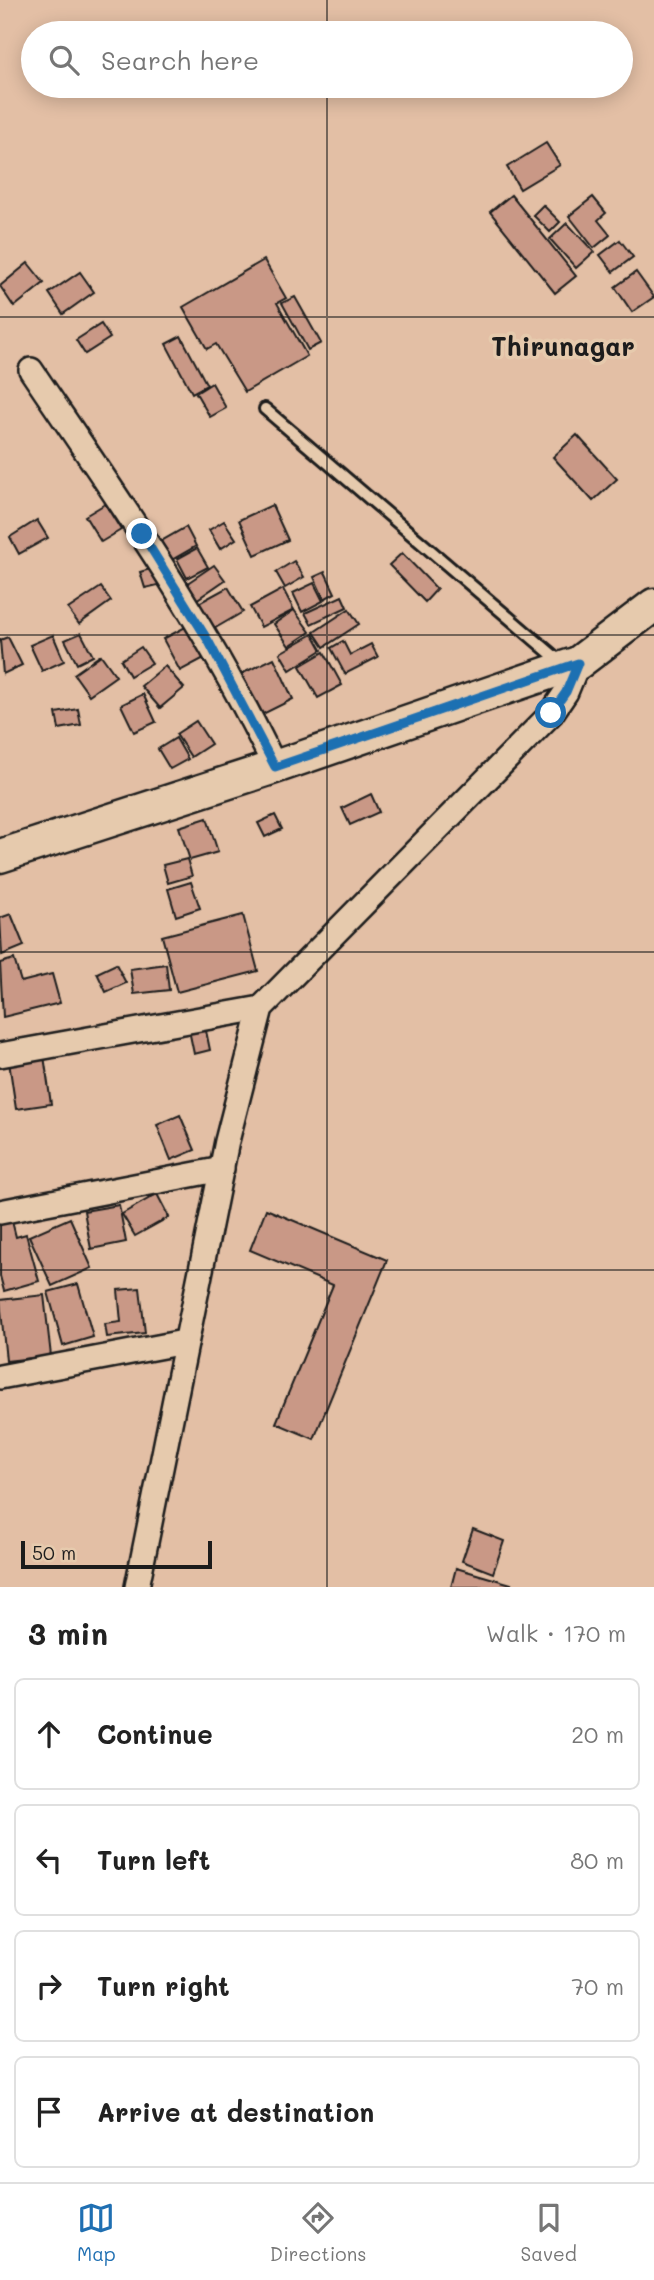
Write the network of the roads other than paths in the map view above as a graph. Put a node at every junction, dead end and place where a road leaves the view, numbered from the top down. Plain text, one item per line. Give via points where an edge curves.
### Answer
1 (31, 370) dead end
2 (265, 409) dead end
3 (654, 605) edge
4 (572, 665) junction
5 (275, 767) junction
6 (0, 856) edge
7 (261, 1008) junction
8 (0, 1055) edge
9 (222, 1169) junction
10 (0, 1212) edge
11 (184, 1342) junction
12 (0, 1377) edge
13 (137, 1587) edge

1 - 5 street via 209,642
2 - 4 lane
3 - 4 street
4 - 5 street
4 - 7 street via 566,692 551,713
5 - 6 street
7 - 8 street
7 - 9 street
9 - 10 street
9 - 11 street
11 - 12 street
11 - 13 street

